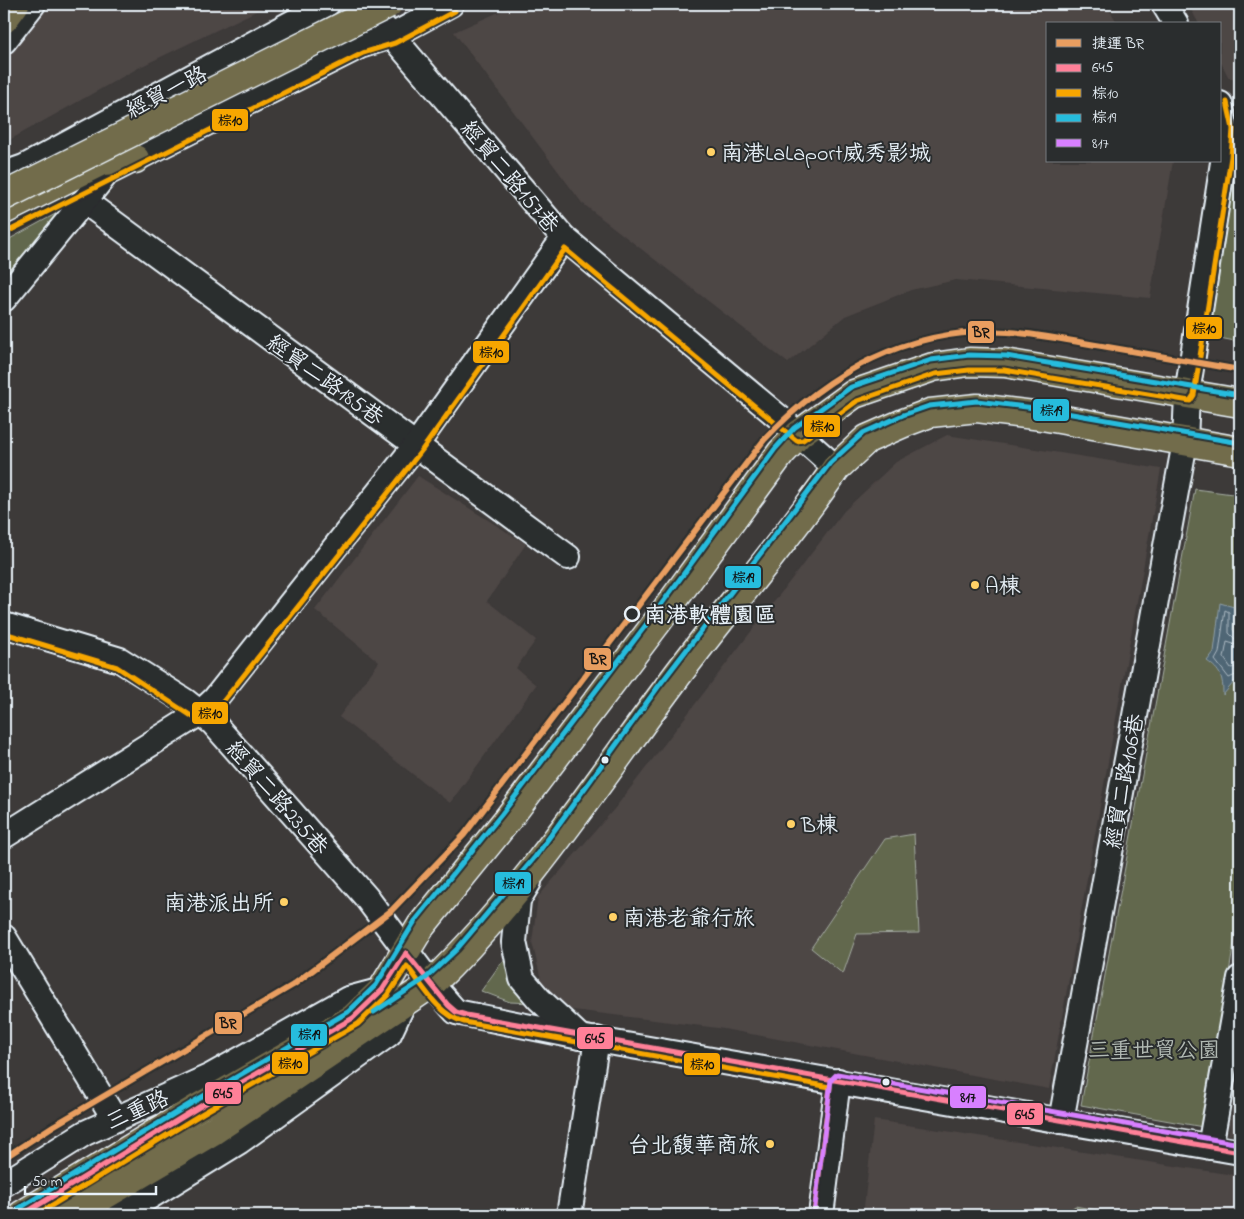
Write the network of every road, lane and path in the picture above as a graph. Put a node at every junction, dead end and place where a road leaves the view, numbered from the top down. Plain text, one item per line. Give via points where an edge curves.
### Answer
1 (15, 4) edge
2 (33, 4) edge
3 (327, 4) edge
4 (361, 4) edge
5 (388, 4) edge
6 (451, 4) edge
7 (1164, 4) edge
8 (4, 19) edge
9 (1175, 22) edge
10 (392, 36) junction
11 (4, 41) edge
12 (1222, 112) edge
13 (135, 159) junction
14 (107, 173) junction
15 (4, 174) edge
16 (4, 196) edge
17 (84, 201) junction
18 (4, 210) edge
19 (4, 226) edge
20 (564, 238) junction
21 (4, 299) edge
22 (1188, 394) junction
23 (1240, 403) edge
24 (799, 434) junction
25 (1185, 442) junction
26 (416, 445) junction
27 (1240, 451) edge
28 (836, 468) junction
29 (568, 557) dead end
30 (4, 625) edge
31 (200, 713) junction
32 (4, 836) edge
33 (541, 862) junction
34 (4, 937) edge
35 (406, 953) junction
36 (1240, 978) edge
37 (431, 984) junction
38 (393, 996) junction
39 (589, 1038) junction
40 (838, 1081) junction
41 (114, 1118) junction
42 (1060, 1121) junction
43 (1210, 1147) junction
44 (1240, 1152) edge
45 (4, 1184) edge
46 (22, 1215) edge
47 (72, 1215) edge
48 (120, 1215) edge
49 (569, 1215) edge
50 (821, 1215) edge

1 - 8 main road
2 - 11 street
3 - 15 street, 經貿一路 via 24,167
4 - 10 street, 經貿二路157巷
5 - 16 main road, bridge
6 - 10 street, 經貿一路
7 - 9 street
10 - 13 street, 經貿一路 via 360,46
10 - 20 street, 經貿二路157巷
12 - 22 street, 經貿二路106巷 via 1226,129 1224,156
13 - 14 street, 經貿一路
13 - 18 main road via 102,161
14 - 17 street
14 - 19 main road
17 - 21 street
17 - 26 street, 經貿二路185巷
20 - 24 street, 經貿二路157巷
20 - 26 street
22 - 23 main road
22 - 24 main road via 1005,363 969,362 933,367 854,394
22 - 25 street, 經貿二路106巷
24 - 28 street, 經貿二路157巷
24 - 35 main road via 654,619 507,820 421,926
25 - 27 main road
25 - 28 main road via 1042,416 977,408 953,409 930,413 867,439
25 - 42 street, 經貿二路106巷
26 - 29 street, 經貿二路185巷
26 - 31 street via 215,699
28 - 33 main road via 664,692
30 - 31 street, 經貿二路235巷 via 120,660
31 - 32 street
31 - 35 street, 經貿二路235巷 via 213,723 366,898
33 - 37 main road via 462,954
33 - 39 street via 518,900 514,942 522,979 538,999
34 - 41 street
35 - 37 street, 經貿二路235巷
35 - 38 main road
36 - 43 street
37 - 38 main road
37 - 39 street via 448,1005 461,1014
38 - 41 street, 三重路 via 348,999 211,1076
38 - 46 main road via 199,1107
38 - 47 main road via 213,1131
38 - 48 street via 389,1034 240,1141
39 - 40 street
39 - 49 street
40 - 42 street
40 - 50 street
41 - 45 street, 三重路
42 - 43 street
43 - 44 street

